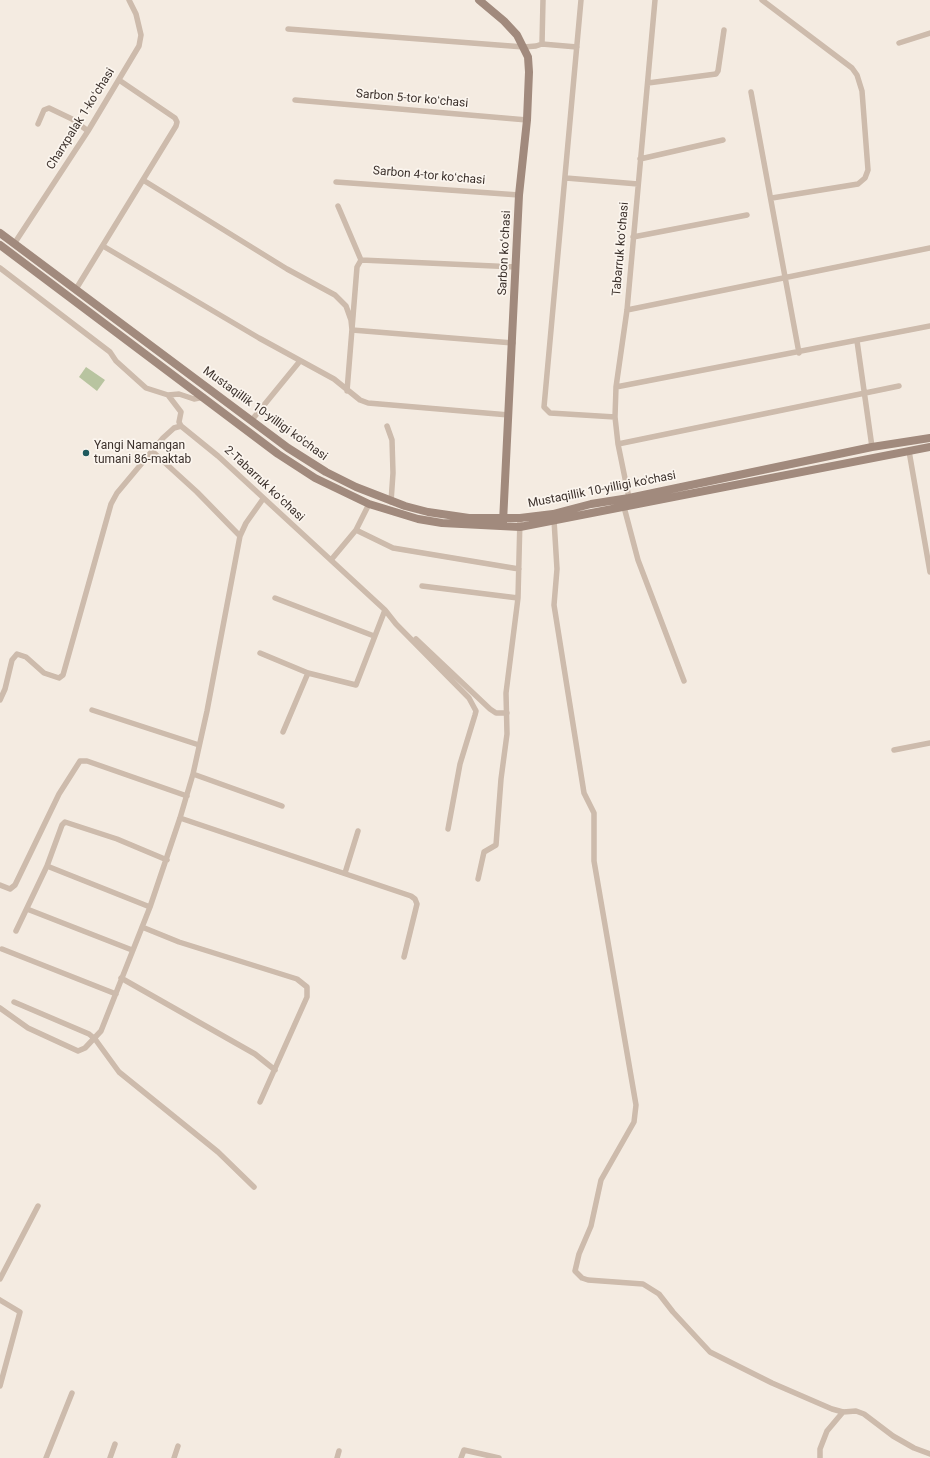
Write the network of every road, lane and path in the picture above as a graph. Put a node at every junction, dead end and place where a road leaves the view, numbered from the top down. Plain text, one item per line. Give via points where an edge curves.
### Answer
1 (129, 0) edge
2 (479, 0) edge
3 (543, 0) edge
4 (581, 0) edge
5 (655, 0) edge
6 (762, 0) edge
7 (288, 29) dead end
8 (724, 30) dead end
9 (930, 33) edge
10 (899, 43) dead end
11 (542, 44) junction
12 (524, 47) junction
13 (577, 48) junction
14 (119, 80) junction
15 (648, 83) junction
16 (751, 92) dead end
17 (296, 100) dead end
18 (527, 120) junction
19 (38, 124) dead end
20 (88, 131) junction
21 (723, 140) dead end
22 (640, 159) junction
23 (566, 178) junction
24 (144, 180) junction
25 (336, 182) dead end
26 (638, 184) junction
27 (520, 195) junction
28 (772, 198) junction
29 (338, 206) dead end
30 (747, 215) dead end
31 (0, 234) edge
32 (633, 237) junction
33 (14, 244) junction
34 (0, 245) edge
35 (103, 246) junction
36 (930, 248) edge
37 (361, 260) junction
38 (516, 267) junction
39 (0, 268) edge
40 (785, 278) junction
41 (76, 289) junction
42 (627, 310) junction
43 (930, 326) edge
44 (352, 330) junction
45 (857, 341) junction
46 (513, 342) junction
47 (799, 353) junction
48 (300, 361) junction
49 (899, 386) dead end
50 (616, 387) junction
51 (347, 391) junction
52 (864, 394) junction
53 (168, 395) junction
54 (204, 397) junction
55 (509, 415) junction
56 (615, 417) junction
57 (251, 421) junction
58 (181, 426) junction
59 (388, 426) dead end
60 (930, 438) edge
61 (618, 444) junction
62 (872, 447) junction
63 (930, 447) edge
64 (152, 451) junction
65 (909, 451) junction
66 (629, 498) junction
67 (263, 499) junction
68 (391, 501) junction
69 (369, 504) junction
70 (624, 507) junction
71 (391, 511) junction
72 (504, 518) junction
73 (554, 520) junction
74 (520, 522) junction
75 (503, 527) junction
76 (356, 530) junction
77 (240, 536) junction
78 (331, 560) junction
79 (518, 569) junction
80 (930, 572) edge
81 (422, 586) dead end
82 (275, 598) dead end
83 (518, 598) junction
84 (385, 610) junction
85 (396, 624) junction
86 (374, 636) junction
87 (260, 653) dead end
88 (308, 673) junction
89 (684, 681) dead end
90 (0, 700) edge
91 (92, 710) dead end
92 (507, 713) junction
93 (283, 732) dead end
94 (930, 744) edge
95 (199, 745) junction
96 (894, 750) dead end
97 (193, 774) junction
98 (187, 796) junction
99 (282, 806) dead end
100 (180, 818) junction
101 (448, 829) dead end
102 (358, 831) dead end
103 (167, 860) junction
104 (47, 866) junction
105 (345, 873) junction
106 (478, 879) dead end
107 (0, 885) edge
108 (150, 907) junction
109 (27, 909) junction
110 (142, 927) junction
111 (16, 931) dead end
112 (2, 949) dead end
113 (132, 950) junction
114 (404, 957) dead end
115 (121, 978) junction
116 (116, 994) junction
117 (14, 1002) dead end
118 (0, 1008) edge
119 (95, 1039) junction
120 (275, 1070) junction
121 (260, 1102) dead end
122 (254, 1187) dead end
123 (38, 1206) dead end
124 (0, 1279) edge
125 (0, 1300) edge
126 (0, 1386) edge
127 (72, 1392) dead end
128 (844, 1412) junction
129 (115, 1444) dead end
130 (178, 1446) dead end
131 (339, 1451) dead end
132 (930, 1454) edge
133 (46, 1458) edge
134 (110, 1458) edge
135 (174, 1458) edge
136 (337, 1458) edge
137 (461, 1458) edge
138 (500, 1458) edge
139 (820, 1458) edge

1 - 14 street, Charxpalak 1-koʻchasi via 136,14 141,40
2 - 12 main road, Sarbon koʻchasi via 504,21
3 - 11 street
4 - 13 street
5 - 15 street, Tabarruk koʻchasi
6 - 28 street via 852,68 857,75 862,91 868,170 865,178 858,184
7 - 12 street
8 - 15 street via 716,74
9 - 10 street
11 - 12 street
11 - 13 street
12 - 18 main road, Sarbon koʻchasi via 529,72
13 - 23 street
14 - 20 street, Charxpalak 1-koʻchasi
14 - 24 street via 175,118 177,122
15 - 22 street, Tabarruk koʻchasi
16 - 28 street
17 - 18 street, Sarbon 5-tor koʻchasi
18 - 27 main road, Sarbon koʻchasi
19 - 20 street via 44,110 49,108 72,119
20 - 33 street, Charxpalak 1-koʻchasi
21 - 22 street
22 - 26 street, Tabarruk koʻchasi
23 - 26 street
23 - 56 street via 544,407 550,413
24 - 35 street
24 - 44 street via 287,269 335,295 346,306
25 - 27 street, Sarbon 4-tor koʻchasi
26 - 32 street, Tabarruk koʻchasi
27 - 38 main road, Sarbon koʻchasi
28 - 40 street
29 - 37 street
30 - 32 street
31 - 33 main road, Mustaqillik 10-yilligi ko'chasi
32 - 42 street, Tabarruk koʻchasi
33 - 41 main road, Mustaqillik 10-yilligi ko'chasi
34 - 54 main road, Mustaqillik 10-yilligi ko'chasi
35 - 41 street
35 - 48 street
36 - 40 street
37 - 38 street
37 - 44 street via 357,267
38 - 46 main road, Sarbon koʻchasi
39 - 53 street via 110,352 116,361 146,388
40 - 42 street
40 - 47 street
41 - 57 main road, Mustaqillik 10-yilligi ko'chasi
42 - 50 street, Tabarruk koʻchasi
43 - 45 street
44 - 46 street
44 - 51 street
45 - 47 street
45 - 52 street
46 - 55 main road, Sarbon koʻchasi
47 - 50 street
48 - 51 street via 334,380
48 - 57 street
49 - 52 street
50 - 56 street, Tabarruk koʻchasi
51 - 55 street via 368,403
52 - 61 street
52 - 62 street
53 - 54 street via 179,394 194,399
53 - 58 street via 181,412
54 - 69 main road, Mustaqillik 10-yilligi ko'chasi via 278,454 315,478
55 - 72 main road, Sarbon koʻchasi
56 - 61 street, Tabarruk koʻchasi
57 - 68 main road, Mustaqillik 10-yilligi ko'chasi via 326,472
58 - 64 street via 174,428
58 - 67 street, 2-Tabarruk koʻchasi via 218,456
59 - 68 street via 392,440
60 - 62 main road, Mustaqillik 10-yilligi ko'chasi
61 - 66 street, Tabarruk koʻchasi
62 - 66 main road, Mustaqillik 10-yilligi ko'chasi
63 - 65 main road, Mustaqillik 10-yilligi ko'chasi
64 - 77 street
64 - 90 street via 117,493 112,504 63,676 59,678 44,673 26,657 17,654 12,660
65 - 70 main road, Mustaqillik 10-yilligi ko'chasi
65 - 80 street
66 - 74 main road, Mustaqillik 10-yilligi ko'chasi via 590,504
67 - 77 street
67 - 78 street, 2-Tabarruk koʻchasi
68 - 71 street
68 - 72 main road, Mustaqillik 10-yilligi ko'chasi via 428,512 469,518
69 - 71 main road, Mustaqillik 10-yilligi ko'chasi
69 - 76 street
70 - 73 main road, Mustaqillik 10-yilligi ko'chasi
70 - 89 street via 638,560
71 - 75 main road, Mustaqillik 10-yilligi ko'chasi via 442,523
72 - 74 main road, Mustaqillik 10-yilligi ko'chasi
72 - 75 main road, Sarbon koʻchasi
73 - 74 main road, Mustaqillik 10-yilligi ko'chasi
73 - 128 street via 557,569 554,605 584,793 594,813 594,861 636,1105 634,1122 601,1180 591,1226 575,1271 588,1280 643,1284 659,1294 710,1352 772,1383
74 - 75 main road, Mustaqillik 10-yilligi ko'chasi
74 - 79 street
76 - 78 street
76 - 79 street via 393,548
77 - 95 street
78 - 84 street, 2-Tabarruk koʻchasi
79 - 83 street
81 - 83 street
82 - 86 street
83 - 92 street via 506,693
84 - 85 street, 2-Tabarruk koʻchasi
84 - 86 street
85 - 92 street, 2-Tabarruk koʻchasi via 403,626 490,709 496,713
85 - 101 street, 2-Tabarruk koʻchasi via 461,689 476,711 460,764
86 - 88 street via 356,685
87 - 88 street
88 - 93 street
91 - 95 street
92 - 106 street via 496,845 484,852
94 - 96 street
95 - 97 street
97 - 98 street
97 - 99 street
98 - 100 street
98 - 107 street via 83,759 59,794 14,888
100 - 103 street
100 - 105 street
102 - 105 street
103 - 104 street via 117,839 65,822
103 - 108 street
104 - 108 street
104 - 109 street
105 - 114 street via 415,899 417,904
108 - 110 street
109 - 111 street
109 - 113 street
110 - 113 street
110 - 120 street via 179,942 297,980 307,987 307,996
112 - 116 street
113 - 115 street
115 - 116 street
115 - 120 street via 255,1054
116 - 119 street via 101,1031
117 - 119 street via 76,1028
118 - 119 street via 28,1028 78,1051
119 - 122 street via 119,1072 218,1152
120 - 121 street
123 - 124 street
125 - 126 street via 20,1312
127 - 133 street
128 - 132 street via 856,1411 864,1414 894,1436
128 - 139 street via 827,1431 820,1449
129 - 134 street
130 - 135 street
131 - 136 street
137 - 138 street via 464,1450

